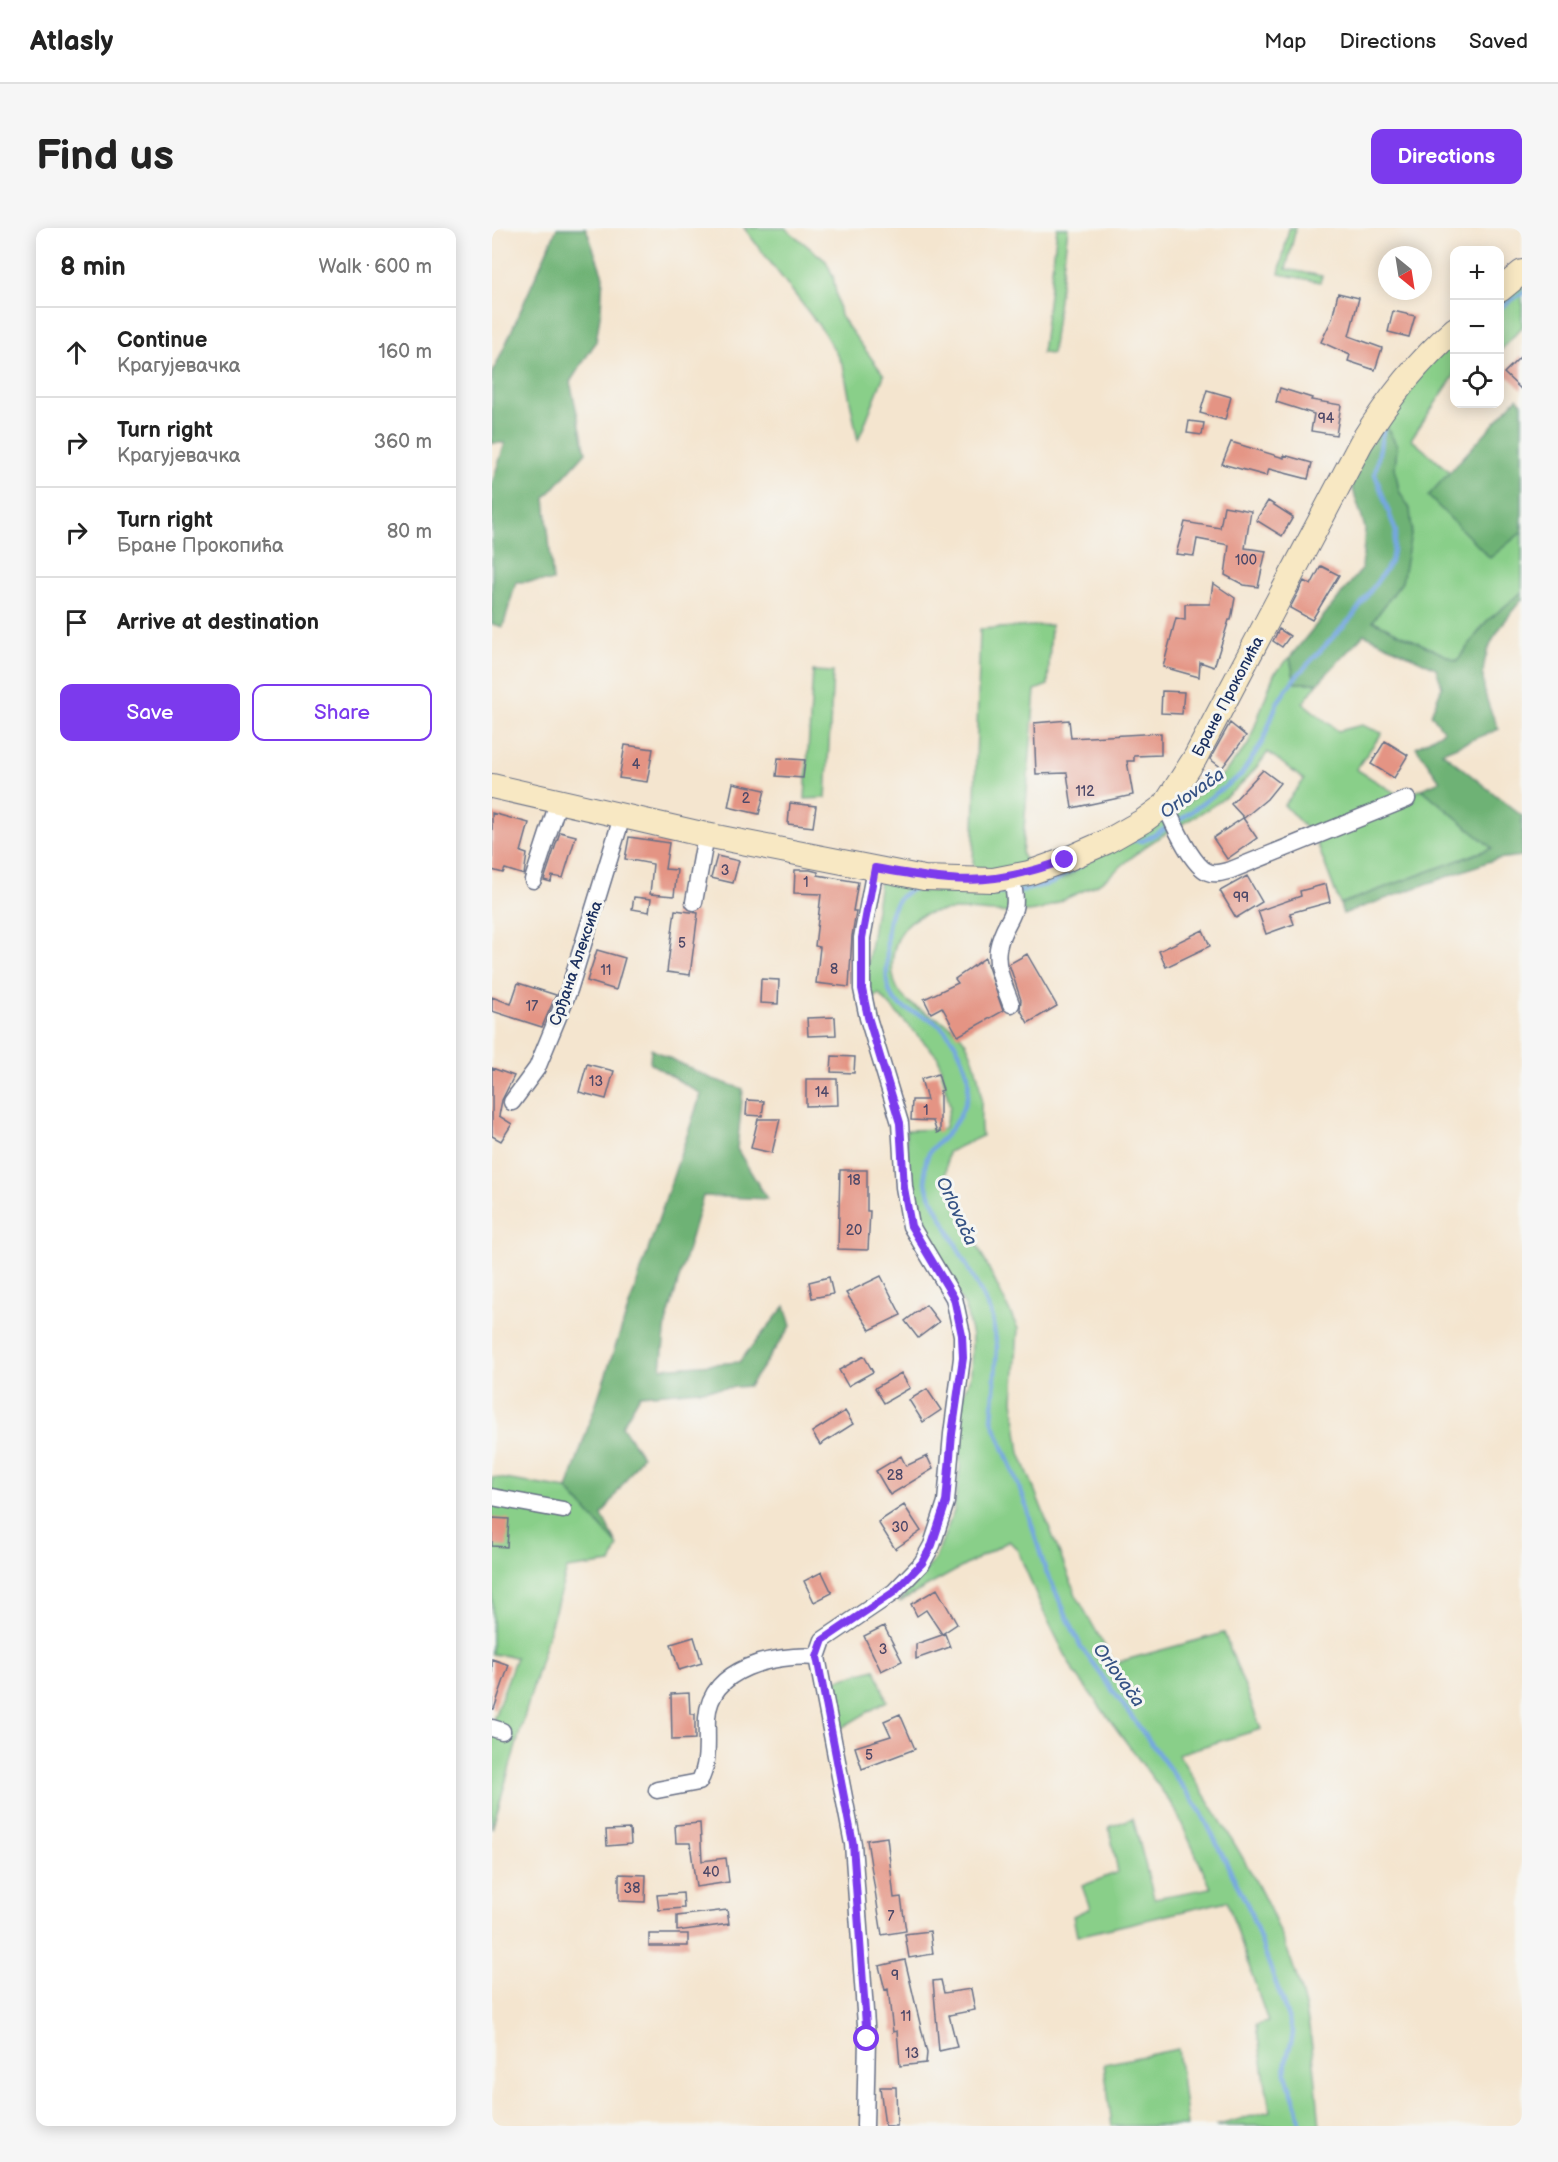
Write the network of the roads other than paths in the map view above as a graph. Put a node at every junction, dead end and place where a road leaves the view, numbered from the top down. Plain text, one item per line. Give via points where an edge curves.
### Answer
1 (1522, 272) edge
2 (1504, 287) edge
3 (1450, 334) edge
4 (492, 786) edge
5 (1407, 799) dead end
6 (558, 803) junction
7 (1168, 813) junction
8 (622, 817) junction
9 (706, 836) junction
10 (875, 868) junction
11 (533, 880) dead end
12 (1012, 883) junction
13 (694, 902) dead end
14 (1011, 1004) dead end
15 (512, 1102) dead end
16 (492, 1497) edge
17 (563, 1510) dead end
18 (817, 1657) junction
19 (657, 1790) dead end
20 (865, 2126) edge

1 - 2 street
3 - 7 street, Бране Прокопића via 1410,374 1361,443
4 - 6 street
5 - 7 street via 1219,873 1209,873 1200,867
6 - 8 street
6 - 11 street
7 - 12 street, Бране Прокопића
8 - 9 street
8 - 15 street, Срђана Алексића via 569,990 537,1068
9 - 10 street
9 - 13 street
10 - 12 street, Бране Прокопића via 924,878
10 - 18 street via 862,938 862,989 900,1123 911,1226 954,1298 963,1358 946,1502 932,1545 922,1563 894,1592 823,1640
12 - 14 street via 1016,906 997,951 1000,975
16 - 17 street
18 - 19 street via 793,1655 728,1677 710,1699 706,1765 699,1782
18 - 20 street via 853,1844 867,2039

